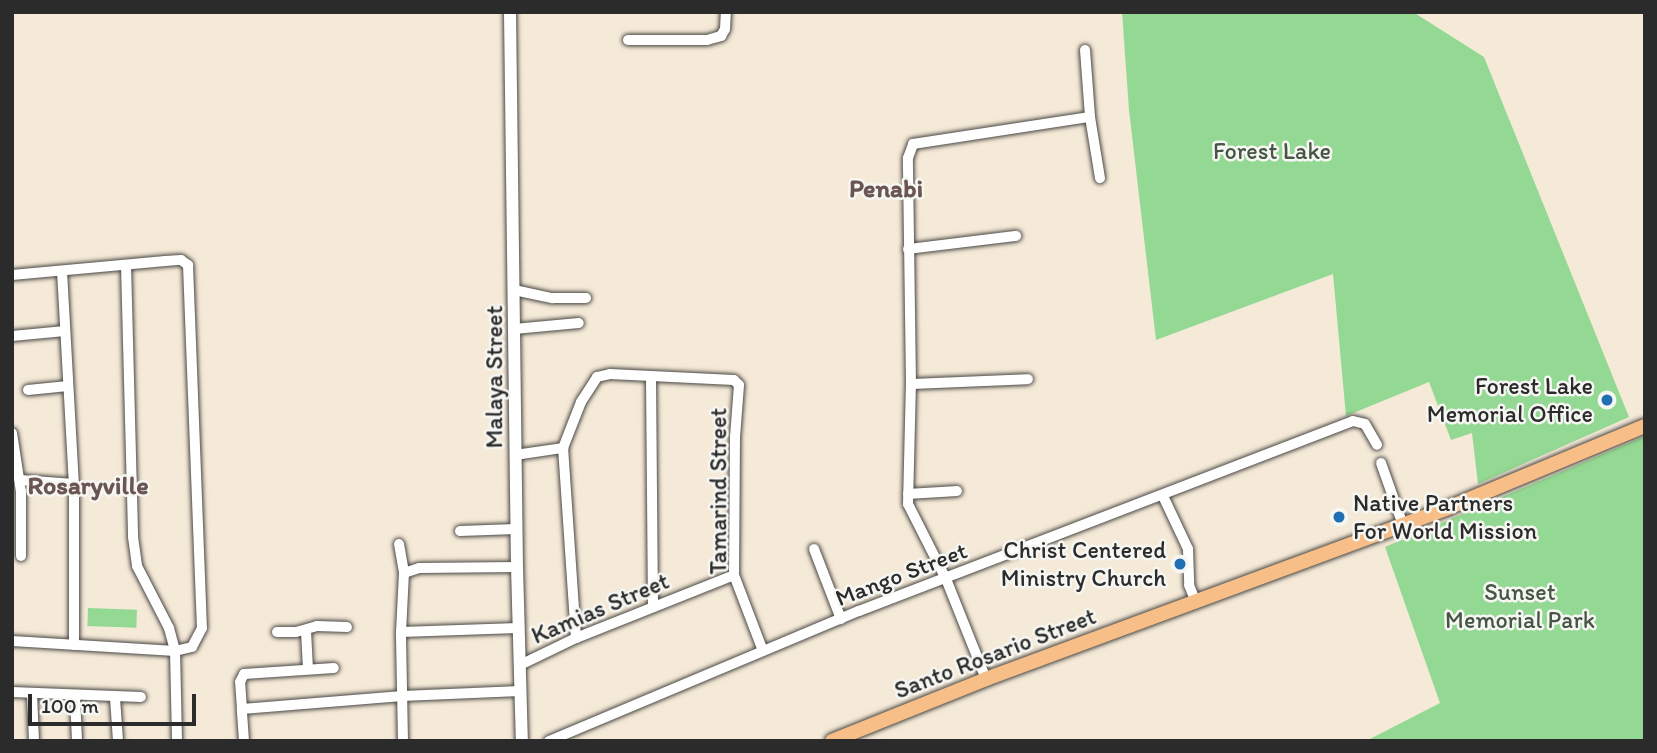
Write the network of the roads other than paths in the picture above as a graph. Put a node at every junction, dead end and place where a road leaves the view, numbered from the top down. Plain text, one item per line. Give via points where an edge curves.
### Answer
1 (510, 12) edge
2 (726, 12) edge
3 (628, 40) dead end
4 (1085, 50) dead end
5 (1090, 117) junction
6 (1100, 178) dead end
7 (1016, 236) dead end
8 (908, 249) junction
9 (126, 265) junction
10 (61, 271) junction
11 (12, 275) edge
12 (514, 290) junction
13 (586, 298) dead end
14 (579, 323) dead end
15 (514, 329) junction
16 (65, 331) junction
17 (12, 336) edge
18 (650, 378) junction
19 (1028, 379) dead end
20 (911, 384) junction
21 (68, 386) junction
22 (28, 390) dead end
23 (1645, 426) edge
24 (12, 433) edge
25 (1377, 445) dead end
26 (563, 448) junction
27 (515, 456) junction
28 (1381, 463) dead end
29 (20, 480) junction
30 (74, 484) junction
31 (957, 491) dead end
32 (908, 494) junction
33 (1163, 496) junction
34 (1403, 525) junction
35 (516, 529) junction
36 (460, 531) dead end
37 (399, 544) dead end
38 (814, 549) dead end
39 (21, 556) dead end
40 (517, 567) junction
41 (404, 573) junction
42 (734, 575) junction
43 (946, 579) junction
44 (1196, 602) junction
45 (653, 607) junction
46 (841, 619) junction
47 (347, 627) dead end
48 (518, 628) junction
49 (306, 631) junction
50 (277, 632) dead end
51 (401, 632) junction
52 (576, 638) junction
53 (12, 641) edge
54 (74, 645) junction
55 (175, 651) junction
56 (763, 651) junction
57 (520, 665) junction
58 (334, 668) dead end
59 (308, 669) junction
60 (986, 679) junction
61 (520, 691) junction
62 (12, 692) edge
63 (32, 693) junction
64 (75, 695) junction
65 (402, 695) junction
66 (141, 697) dead end
67 (115, 698) junction
68 (242, 709) junction
69 (34, 741) edge
70 (77, 741) edge
71 (118, 741) edge
72 (177, 741) edge
73 (244, 741) edge
74 (403, 741) edge
75 (522, 741) edge
76 (549, 741) edge
77 (832, 741) edge

1 - 12 street, Malaya Street
2 - 3 street via 720,36 707,40
4 - 5 street
5 - 6 street
5 - 8 street via 913,144 906,170
7 - 8 street
8 - 20 street
9 - 10 street
9 - 55 street via 135,547 138,566 170,628
9 - 55 street via 181,260 190,274 202,628 192,647
10 - 11 street
10 - 16 street
12 - 13 street via 553,298
12 - 15 street, Malaya Street
14 - 15 street
15 - 27 street, Malaya Street
16 - 17 street
16 - 21 street
18 - 26 street via 597,377 573,418
18 - 42 street, Tamarind Street via 734,380 739,385 734,437
18 - 45 street
19 - 20 street
20 - 32 street
21 - 22 street
21 - 30 street
23 - 34 main road, Santo Rosario Street
24 - 29 street
25 - 33 street, Mango Street via 1365,424 1353,421
26 - 27 street
26 - 52 street
27 - 35 street, Malaya Street
28 - 34 street
29 - 30 street
29 - 39 street
30 - 54 street
31 - 32 street
32 - 43 street via 914,520
33 - 43 street, Mango Street
33 - 44 street via 1188,549 1188,584
34 - 44 main road, Santo Rosario Street
35 - 36 street
35 - 40 street, Malaya Street
37 - 41 street
38 - 46 street
40 - 41 street via 419,568
40 - 48 street, Malaya Street
41 - 51 street
42 - 45 street, Kamias Street
42 - 56 street, Tamarind Street
43 - 46 street, Mango Street
43 - 60 street
44 - 60 main road, Santo Rosario Street
45 - 52 street, Kamias Street
46 - 56 street, Mango Street
47 - 49 street via 317,626
48 - 51 street
48 - 57 street, Malaya Street
49 - 50 street
49 - 59 street
51 - 65 street
52 - 57 street, Kamias Street
53 - 54 street
54 - 55 street
55 - 72 street
56 - 76 street, Mango Street
57 - 61 street, Malaya Street
58 - 59 street
59 - 68 street via 244,674 240,682
60 - 77 main road, Santo Rosario Street
61 - 65 street
61 - 75 street, Malaya Street
62 - 63 street
63 - 64 street
63 - 69 street
64 - 67 street
64 - 70 street
65 - 68 street
65 - 74 street
66 - 67 street
67 - 71 street
68 - 73 street

